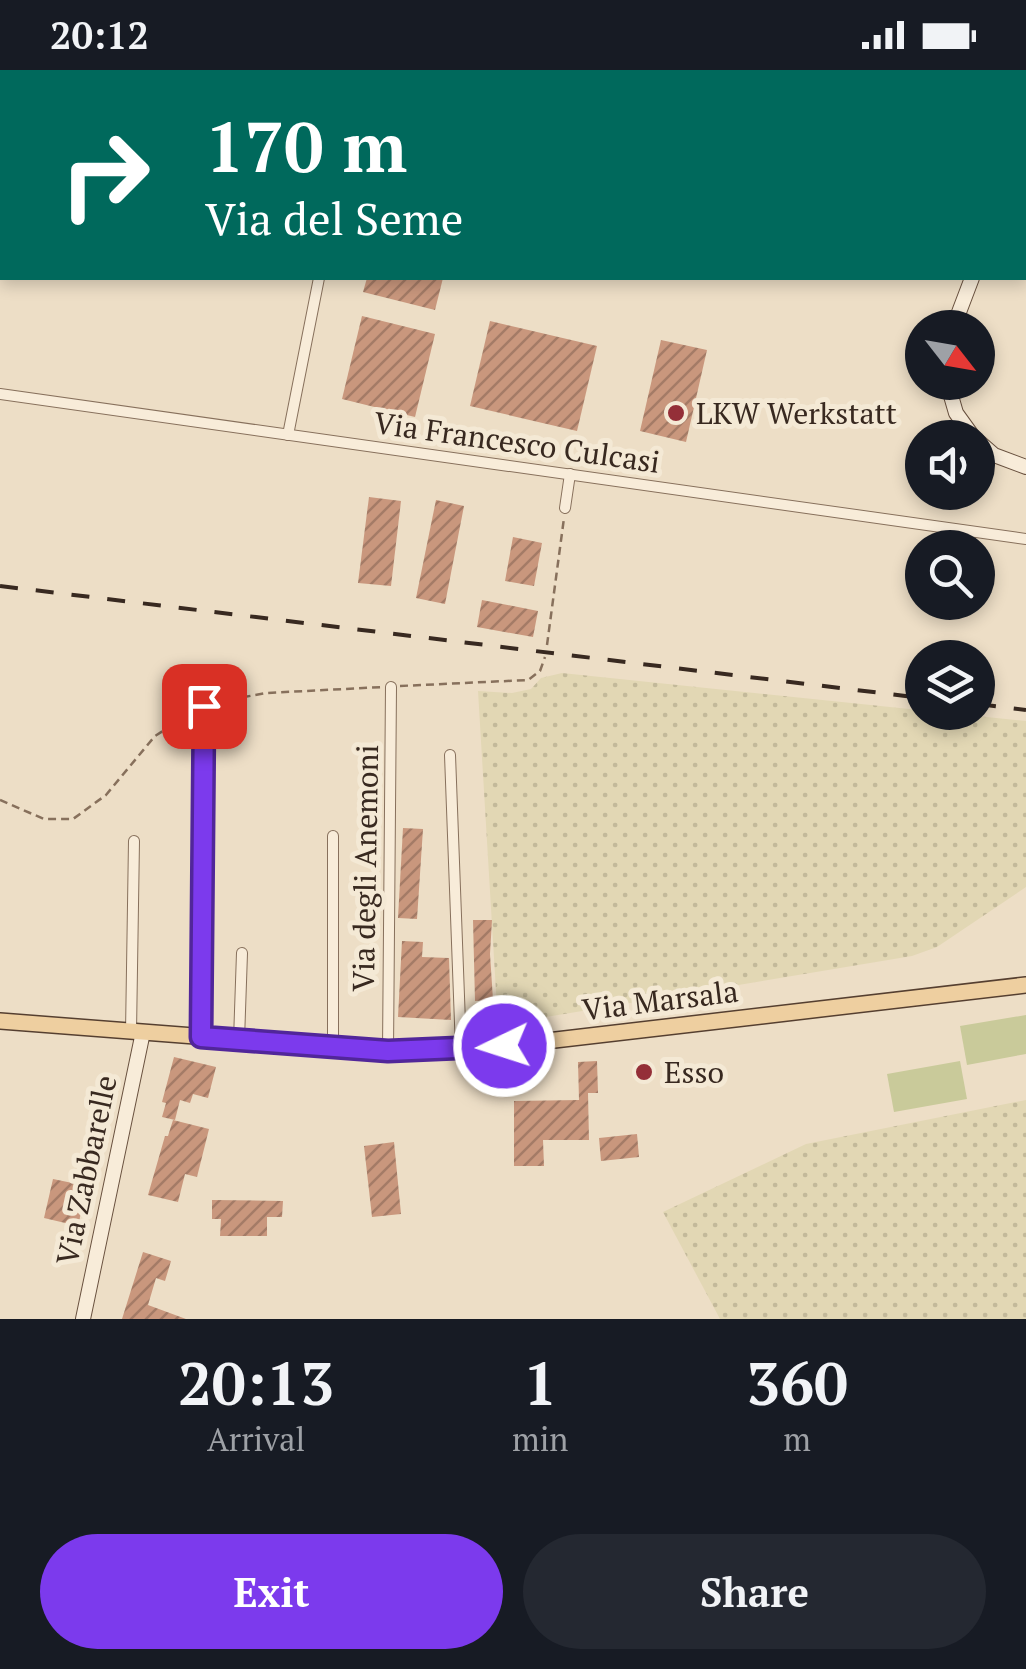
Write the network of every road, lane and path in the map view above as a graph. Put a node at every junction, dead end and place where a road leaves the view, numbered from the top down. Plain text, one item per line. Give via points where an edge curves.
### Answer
1 (319, 280) edge
2 (971, 280) edge
3 (960, 310) edge
4 (0, 394) edge
5 (288, 435) junction
6 (995, 455) edge
7 (1026, 467) edge
8 (570, 474) junction
9 (565, 508) joint
10 (1026, 539) edge
11 (547, 645) dead end
12 (545, 657) dead end
13 (392, 686) junction
14 (204, 706) junction
15 (450, 755) dead end
16 (0, 800) edge
17 (333, 836) dead end
18 (134, 841) dead end
19 (242, 953) dead end
20 (1026, 985) edge
21 (0, 1022) edge
22 (137, 1032) junction
23 (201, 1037) junction
24 (239, 1040) junction
25 (333, 1047) junction
26 (461, 1050) junction
27 (388, 1051) junction
28 (83, 1319) edge

1 - 5 street
2 - 3 main road
4 - 5 street, Via Francesco Culcasi
5 - 8 street, Via Francesco Culcasi
6 - 7 main road
8 - 9 street
8 - 10 street, Via Francesco Culcasi
9 - 11 path
12 - 13 path via 528,680
13 - 14 path via 266,693
13 - 27 street, Via degli Anemoni
14 - 16 path via 155,736 106,795 73,818 44,819
14 - 23 street
15 - 26 street
17 - 25 street
18 - 22 street
19 - 24 street
20 - 26 main road, Via Marsala
21 - 22 main road, Via Marsala
22 - 23 main road, Via Marsala
22 - 28 main road, Via Zabbarelle
23 - 24 main road, Via Marsala
24 - 25 main road, Via Marsala
25 - 27 main road, Via Marsala
26 - 27 main road, Via Marsala

